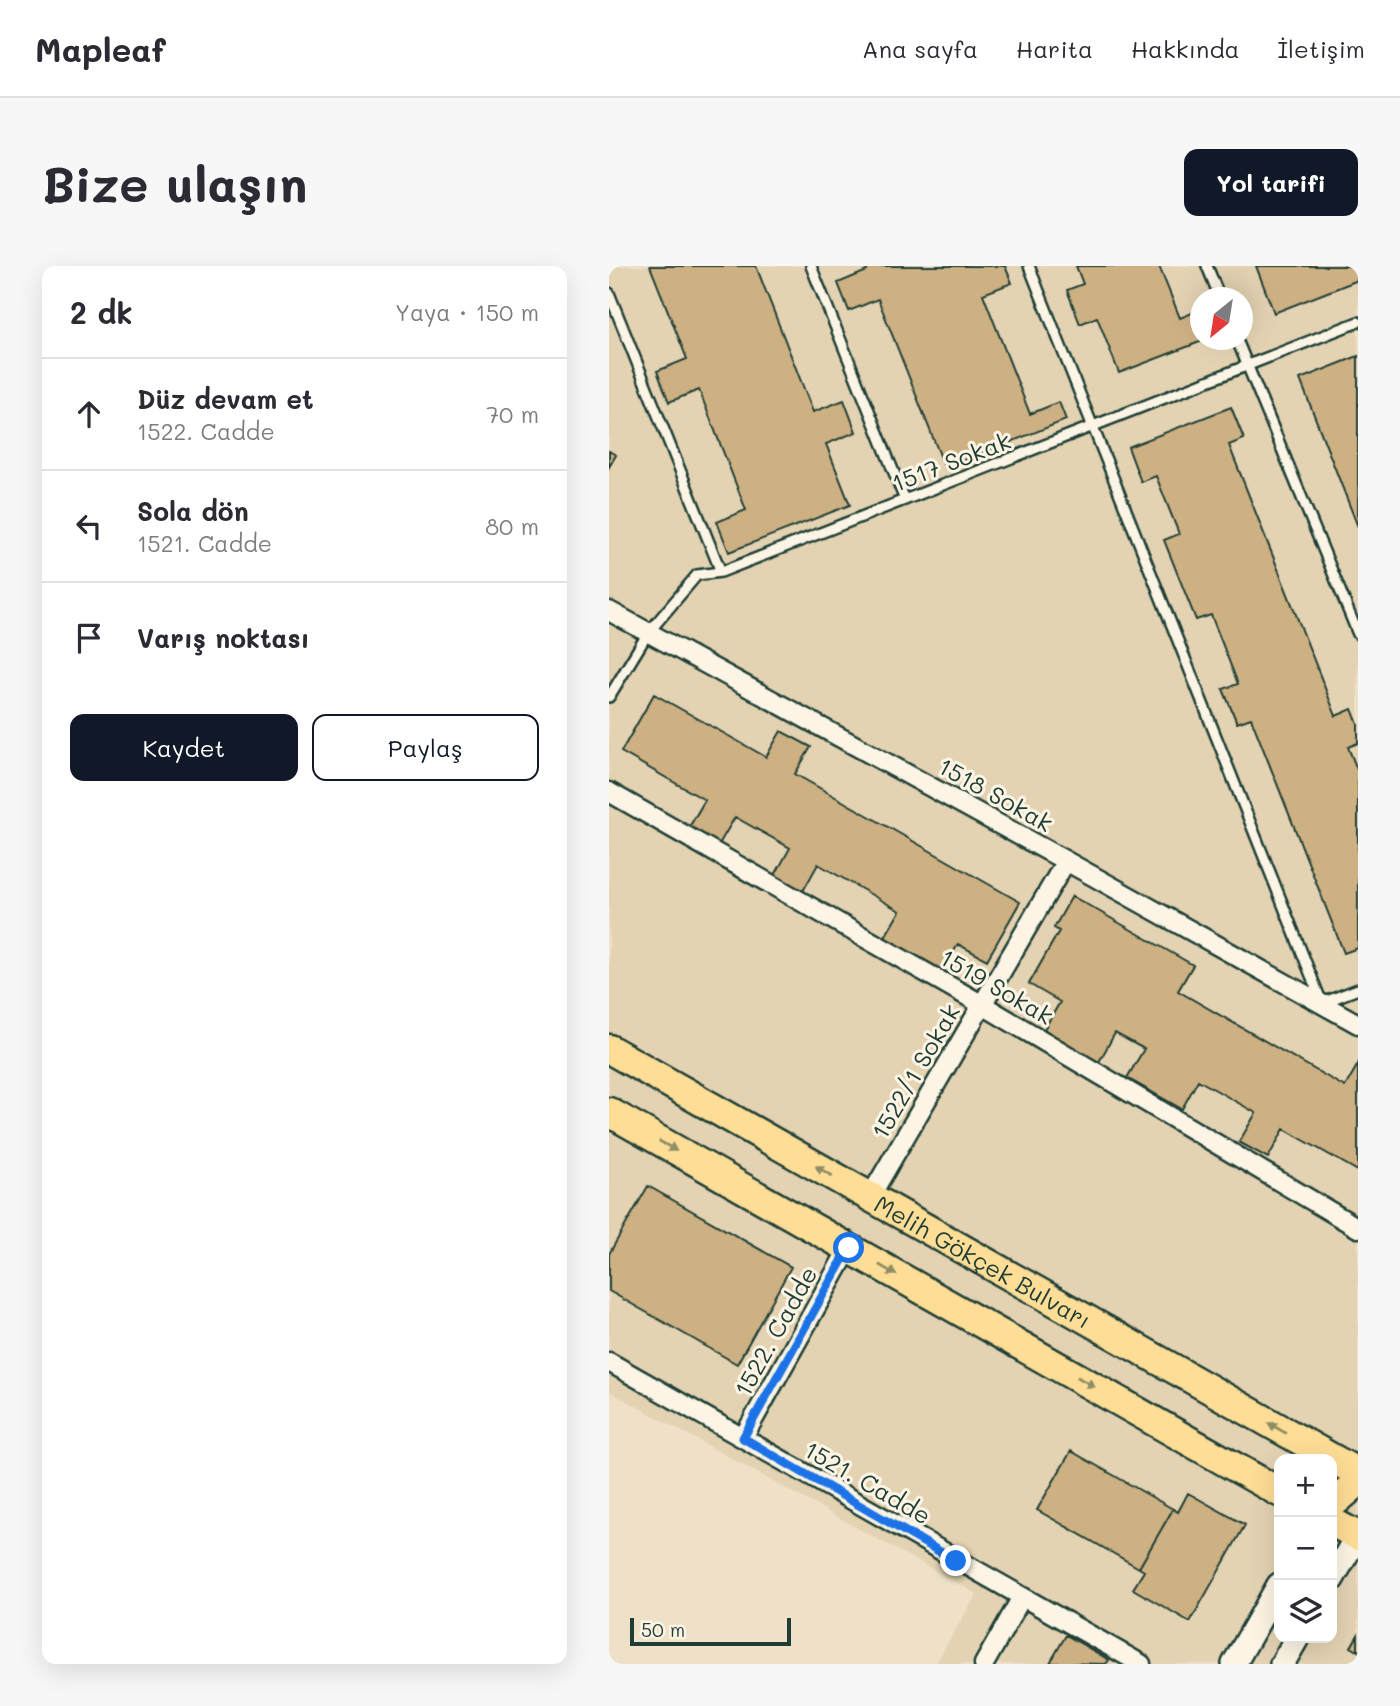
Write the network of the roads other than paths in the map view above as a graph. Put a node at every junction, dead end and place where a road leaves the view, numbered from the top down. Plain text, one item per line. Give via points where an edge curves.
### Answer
1 (811, 266) edge
2 (1029, 266) edge
3 (1207, 266) edge
4 (1216, 287) edge
5 (609, 293) edge
6 (1358, 322) edge
7 (1241, 350) edge
8 (1247, 366) junction
9 (1094, 426) junction
10 (905, 500) junction
11 (720, 572) junction
12 (609, 611) edge
13 (648, 633) junction
14 (1358, 634) edge
15 (609, 697) edge
16 (609, 792) edge
17 (1066, 861) junction
18 (1358, 989) edge
19 (1322, 1003) junction
20 (981, 1004) junction
21 (1358, 1024) edge
22 (609, 1049) edge
23 (609, 1112) edge
24 (870, 1197) junction
25 (1358, 1228) edge
26 (849, 1248) junction
27 (609, 1362) edge
28 (743, 1438) junction
29 (1358, 1474) edge
30 (1358, 1482) edge
31 (1274, 1489) edge
32 (1337, 1500) edge
33 (1337, 1524) edge
34 (1358, 1533) edge
35 (1337, 1570) edge
36 (1274, 1594) edge
37 (1022, 1597) junction
38 (1294, 1643) edge
39 (984, 1664) edge
40 (1141, 1664) edge
41 (1234, 1664) edge
42 (1282, 1664) edge

1 - 10 lane
2 - 9 lane
3 - 4 lane
5 - 11 lane
6 - 8 lane, 1517 Sokak
7 - 8 lane
8 - 9 lane, 1517 Sokak
8 - 14 lane
9 - 10 lane, 1517 Sokak
9 - 19 lane
10 - 11 lane, 1517 Sokak
11 - 13 lane, 1517 Sokak via 697,575
12 - 13 street, 1518 Sokak
13 - 15 lane, 1517 Sokak
13 - 17 street, 1518 Sokak
16 - 20 street, 1519 Sokak
17 - 19 street, 1518 Sokak
17 - 20 street, 1522/1 Sokak
18 - 19 lane
19 - 21 street, 1518 Sokak
20 - 24 street, 1522/1 Sokak
20 - 25 street, 1519 Sokak
24 -> 22 main road, Melih Gökçek Bulvarı
23 -> 26 main road
29 -> 24 main road, Melih Gökçek Bulvarı
26 - 28 street, 1522. Cadde
26 -> 31 main road
27 - 28 street, 1521. Cadde
28 - 37 street, 1521. Cadde
30 - 32 main road
33 - 34 main road
34 - 35 street
36 - 41 street
37 - 39 street
37 - 40 street, 1521. Cadde
38 - 42 street

